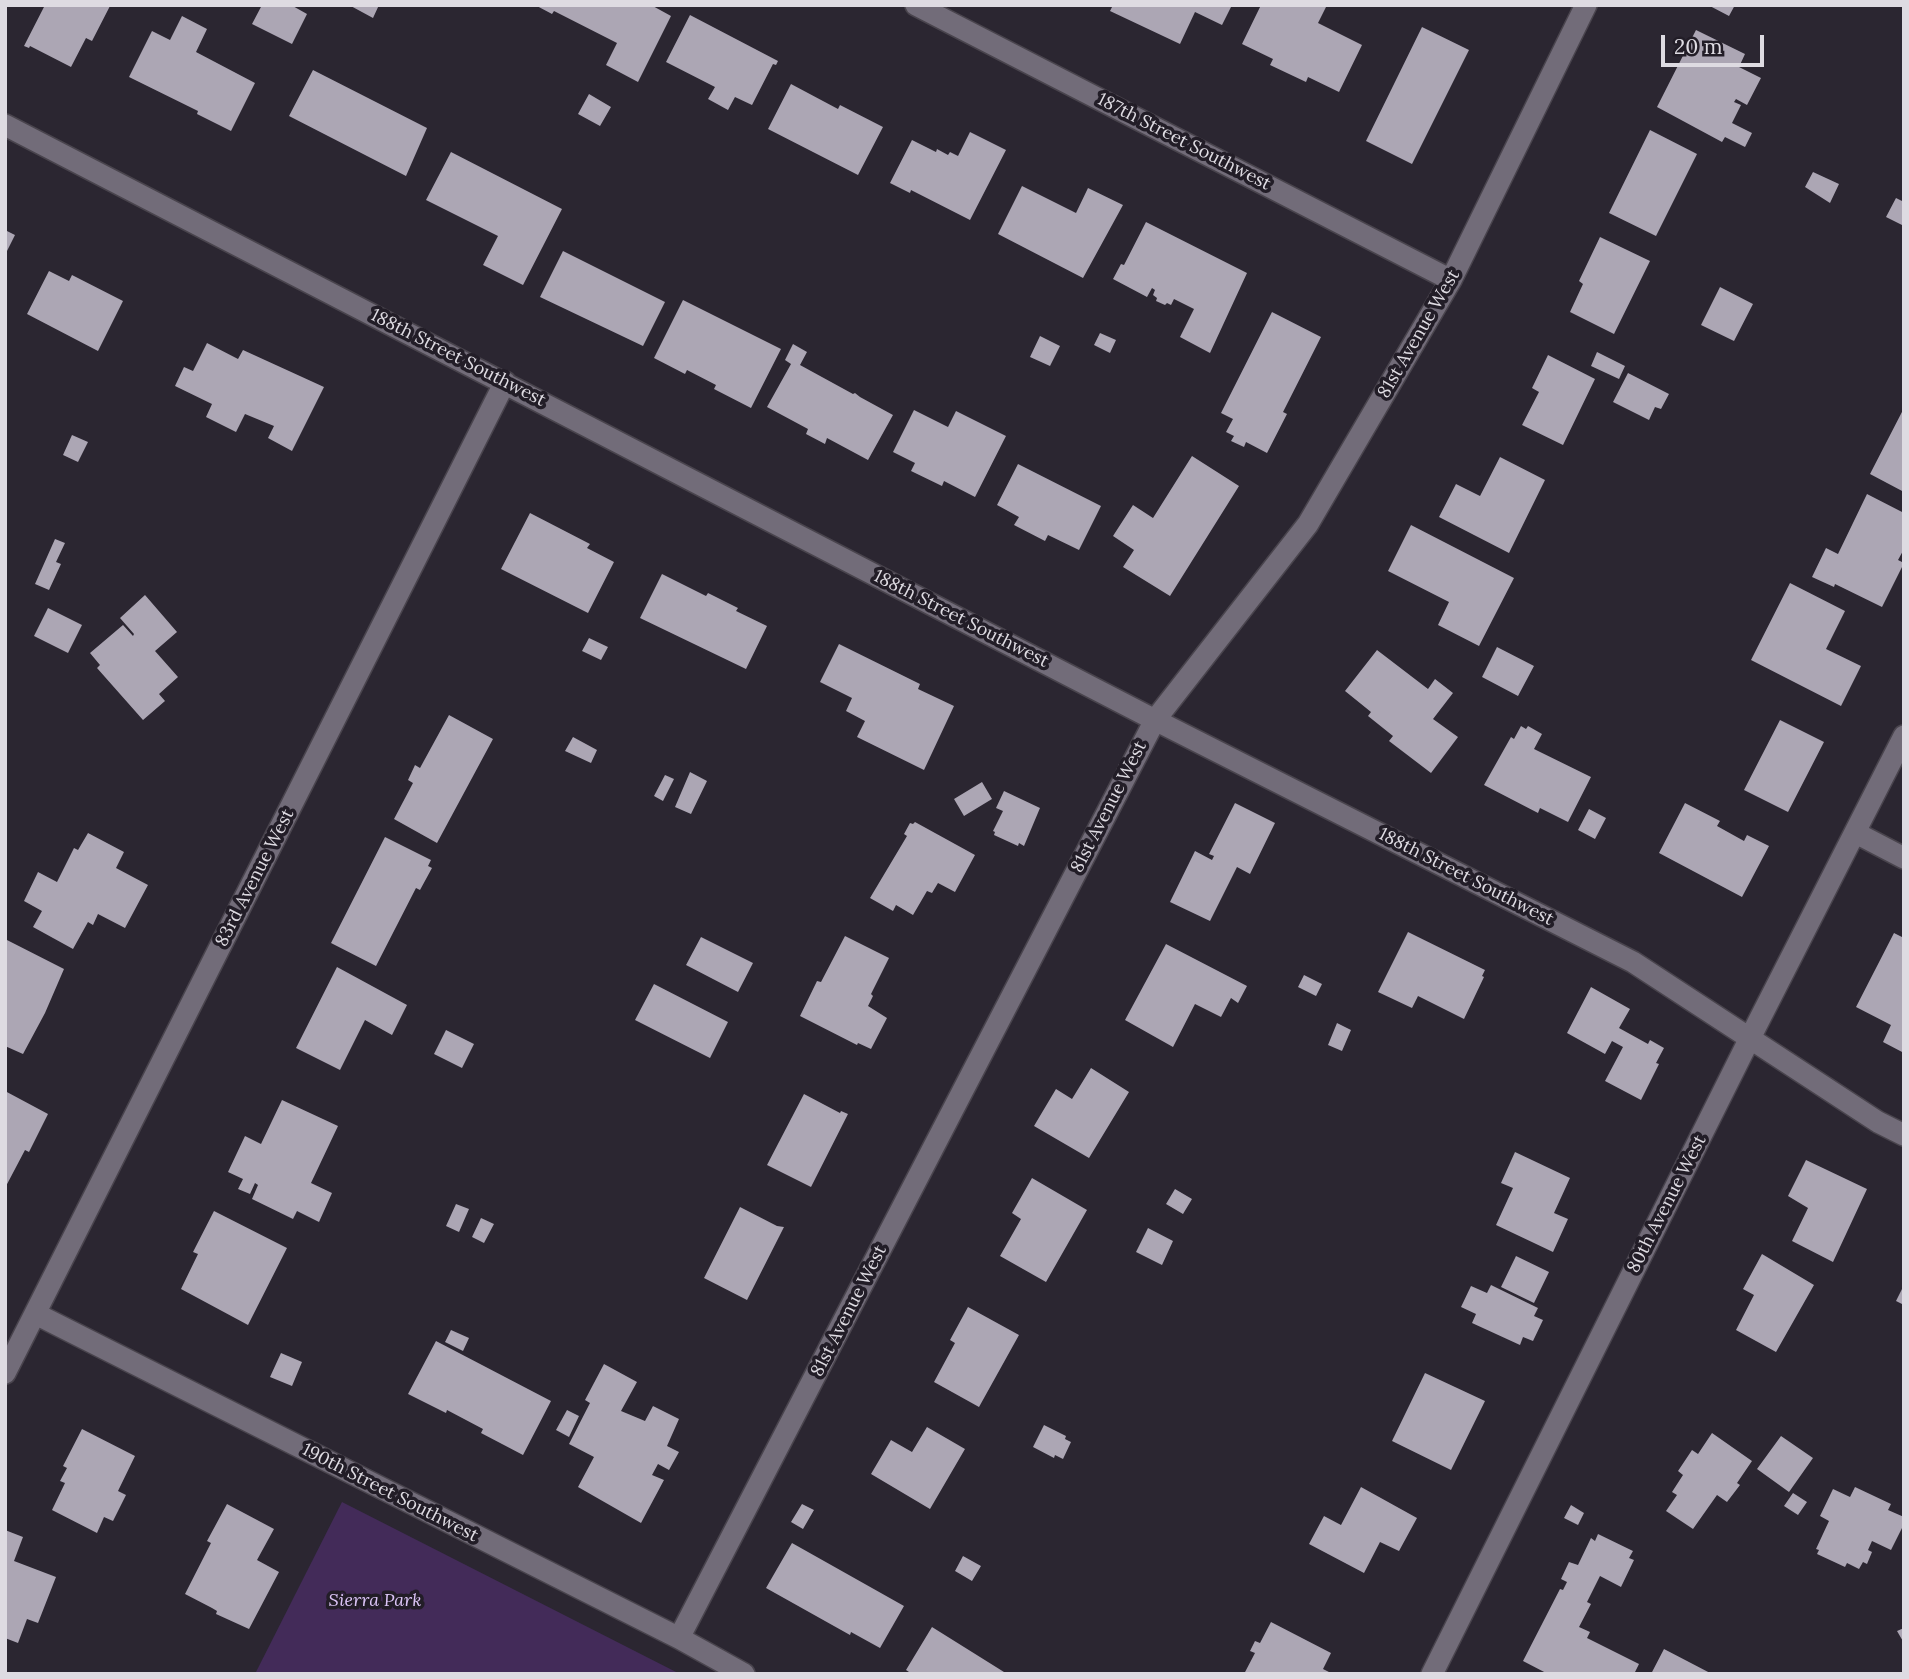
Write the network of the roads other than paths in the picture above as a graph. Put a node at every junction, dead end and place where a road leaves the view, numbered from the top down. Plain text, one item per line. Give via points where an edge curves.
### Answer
1 (916, 5) edge
2 (1586, 5) edge
3 (5, 125) edge
4 (1451, 280) junction
5 (505, 382) junction
6 (1155, 720) junction
7 (1904, 736) edge
8 (1856, 833) junction
9 (1904, 858) edge
10 (1750, 1038) junction
11 (1904, 1135) edge
12 (36, 1314) junction
13 (5, 1373) edge
14 (679, 1638) junction
15 (744, 1674) edge
16 (1432, 1674) edge

1 - 4 street, 187th Street Southwest
2 - 4 street, 81st Avenue West
3 - 5 street, 188th Street Southwest
4 - 6 street, 81st Avenue West via 1308,524
5 - 6 street, 188th Street Southwest
5 - 12 street, 83rd Avenue West
6 - 10 street, 188th Street Southwest via 1633,962
6 - 14 street, 81st Avenue West
7 - 8 street, 80th Avenue West
8 - 9 street
8 - 10 street, 80th Avenue West
10 - 11 street, 188th Street Southwest
10 - 16 street, 80th Avenue West
12 - 13 street, 83rd Avenue West
12 - 14 street, 190th Street Southwest
14 - 15 street, 190th Street Southwest

